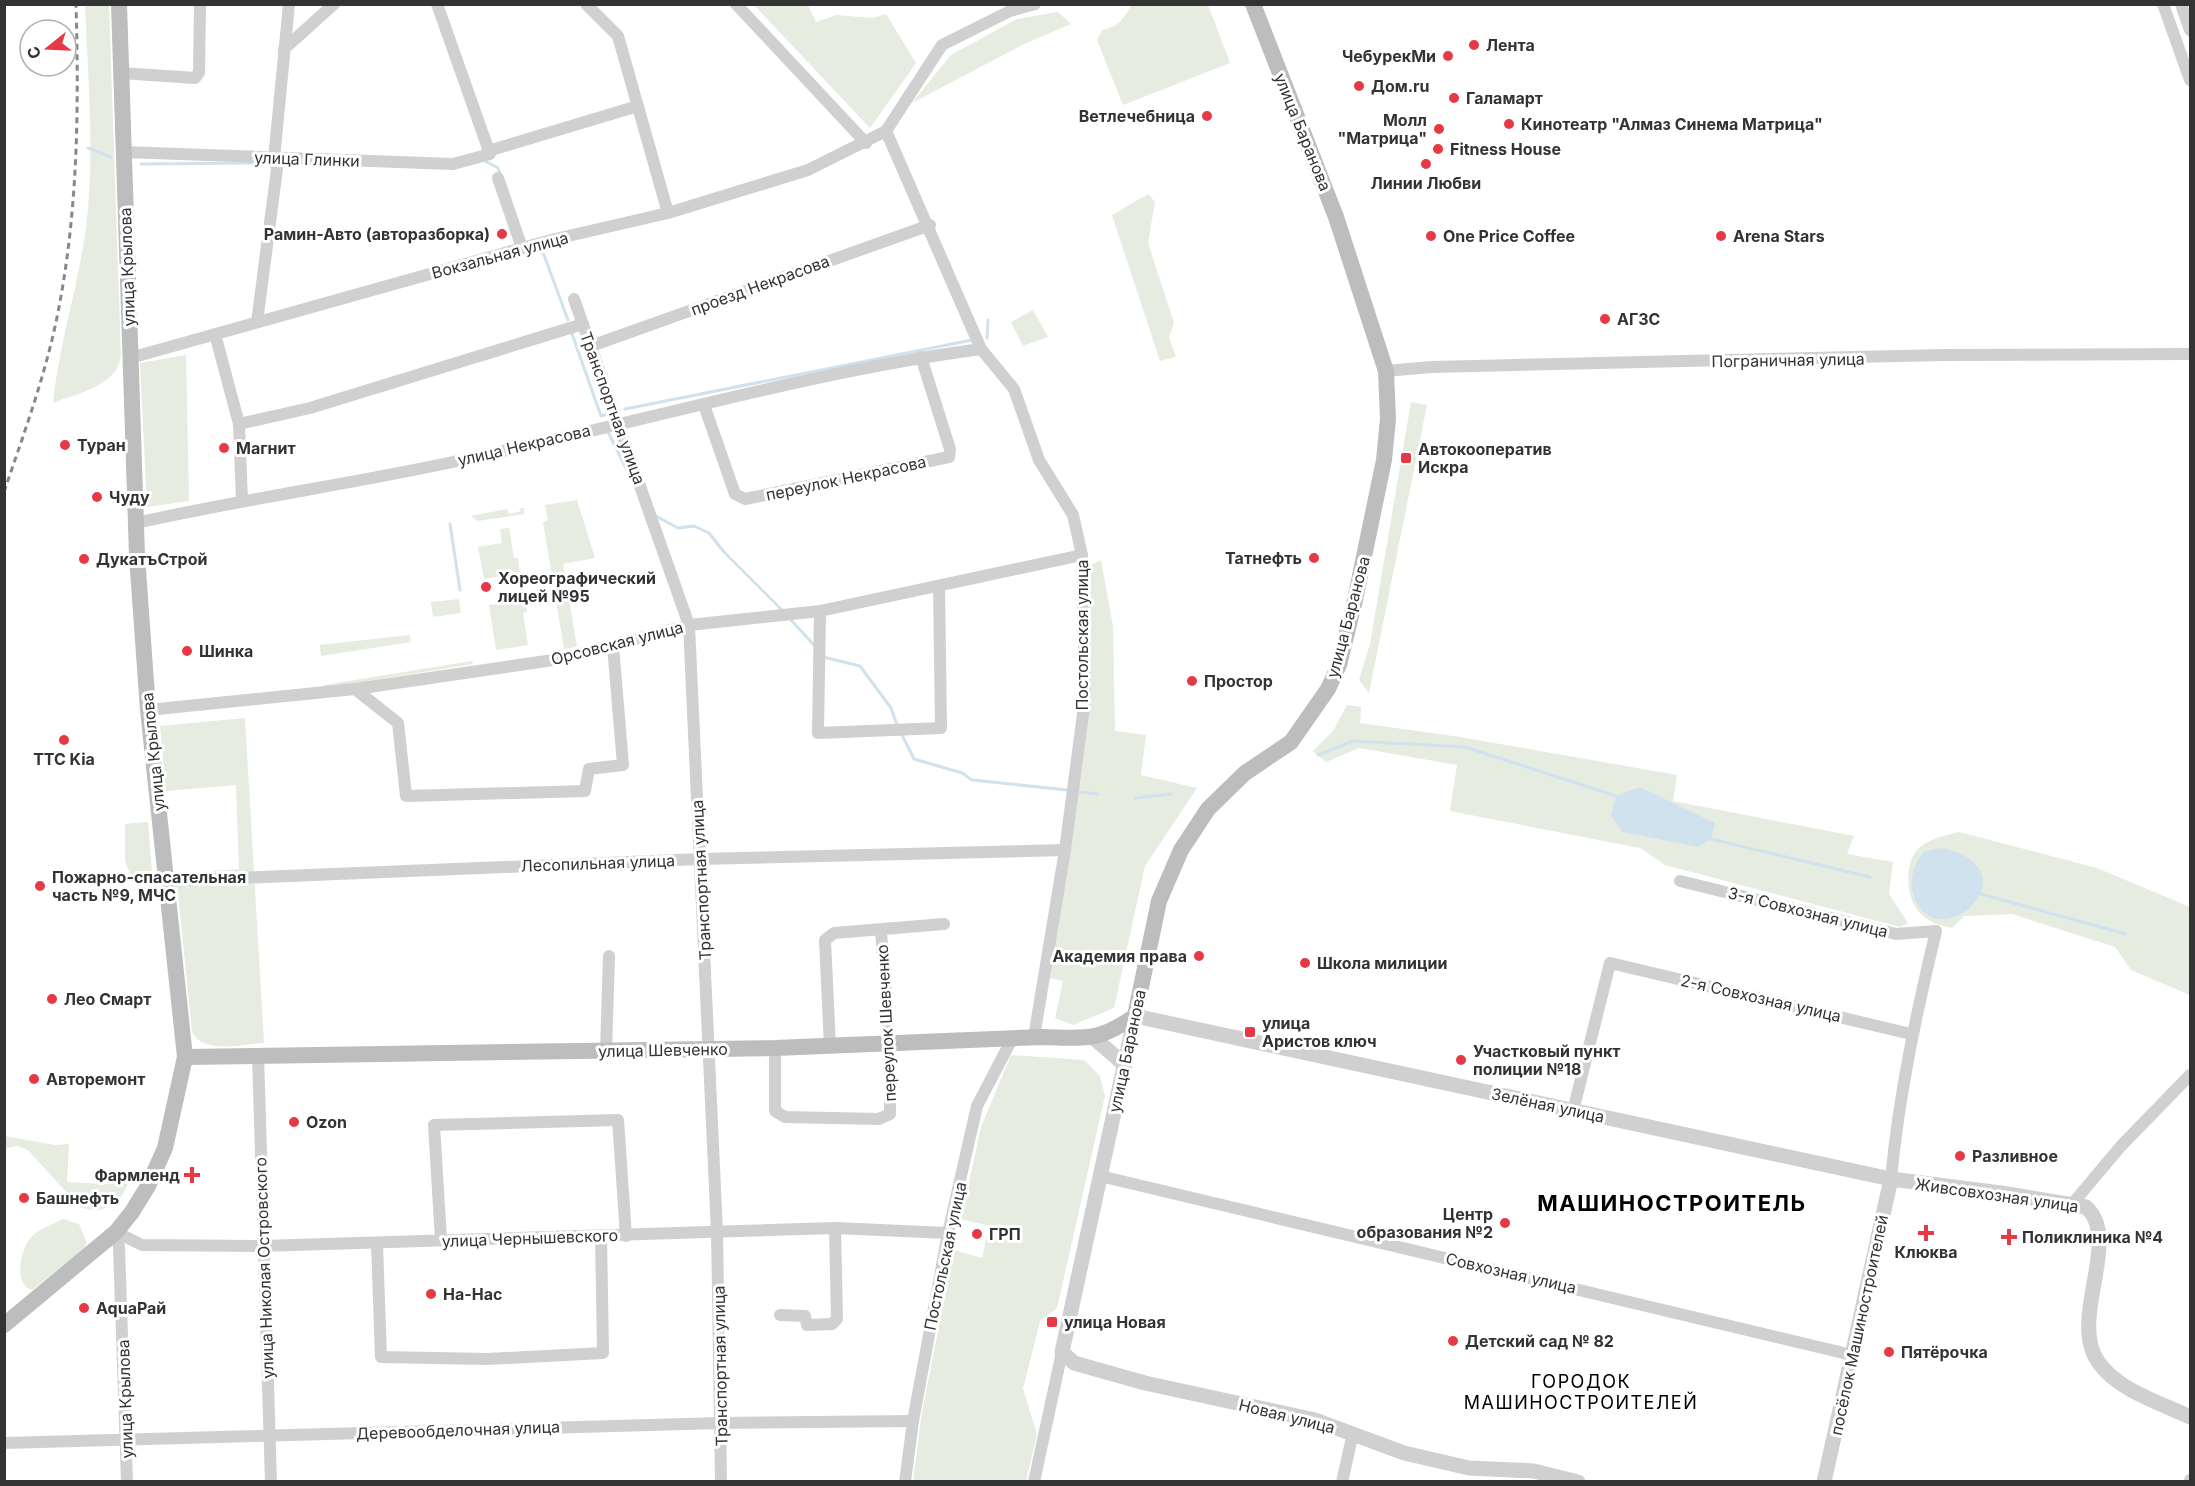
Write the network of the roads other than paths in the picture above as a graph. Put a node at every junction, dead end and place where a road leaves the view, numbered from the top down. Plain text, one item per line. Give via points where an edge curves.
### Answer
1 (119, 4) edge
2 (200, 4) edge
3 (289, 4) edge
4 (334, 4) edge
5 (438, 4) edge
6 (586, 4) edge
7 (736, 4) edge
8 (1035, 4) edge
9 (1252, 4) edge
10 (2163, 4) edge
11 (2181, 4) edge
12 (2190, 30) edge
13 (284, 49) junction
14 (121, 73) junction
15 (2190, 80) edge
16 (638, 106) junction
17 (886, 131) junction
18 (866, 143) junction
19 (489, 152) junction
20 (124, 153) junction
21 (274, 159) junction
22 (498, 178) dead end
23 (668, 213) junction
24 (930, 225) junction
25 (522, 248) junction
26 (574, 299) dead end
27 (257, 322) junction
28 (583, 324) junction
29 (215, 334) junction
30 (591, 346) junction
31 (981, 349) junction
32 (2190, 354) edge
33 (921, 357) junction
34 (130, 358) junction
35 (1386, 371) junction
36 (704, 405) junction
37 (620, 422) junction
38 (239, 424) junction
39 (242, 501) junction
40 (135, 523) junction
41 (1082, 555) junction
42 (939, 586) junction
43 (820, 610) junction
44 (689, 625) junction
45 (613, 646) junction
46 (355, 689) junction
47 (148, 710) junction
48 (1065, 850) junction
49 (700, 859) junction
50 (166, 880) junction
51 (1680, 881) dead end
52 (944, 924) dead end
53 (881, 931) junction
54 (609, 956) dead end
55 (1135, 1016) junction
56 (1911, 1034) junction
57 (1034, 1037) junction
58 (1012, 1039) junction
59 (1095, 1039) junction
60 (889, 1045) junction
61 (830, 1046) junction
62 (775, 1048) junction
63 (708, 1049) junction
64 (606, 1050) junction
65 (258, 1055) junction
66 (185, 1056) junction
67 (1125, 1065) junction
68 (2190, 1076) edge
69 (1573, 1111) junction
70 (1100, 1176) junction
71 (1891, 1179) junction
72 (2073, 1203) junction
73 (835, 1228) junction
74 (116, 1232) junction
75 (717, 1232) junction
76 (948, 1233) junction
77 (601, 1236) junction
78 (626, 1236) junction
79 (441, 1240) junction
80 (377, 1243) junction
81 (262, 1246) junction
82 (780, 1315) dead end
83 (4, 1325) edge
84 (1062, 1352) junction
85 (1852, 1354) junction
86 (2190, 1417) edge
87 (913, 1421) junction
88 (721, 1423) junction
89 (1353, 1433) junction
90 (269, 1435) junction
91 (126, 1440) junction
92 (4, 1443) edge
93 (1523, 1476) edge
94 (1825, 1476) edge
95 (127, 1482) edge
96 (271, 1482) edge
97 (721, 1482) edge
98 (905, 1482) edge
99 (1034, 1482) edge
100 (1342, 1482) edge
101 (1578, 1482) edge

1 - 14 main road, улица Крылова
2 - 14 street via 200,73 195,78
3 - 13 street
4 - 13 street
5 - 19 street
6 - 16 street via 618,36
7 - 18 street
8 - 17 street via 1010,10 942,45
9 - 35 main road, улица Баранова via 1336,217
10 - 15 street
11 - 12 street
13 - 21 street
14 - 20 main road, улица Крылова
16 - 19 street, улица Глинки
16 - 23 street
17 - 18 street, Вокзальная улица
17 - 24 street, Постольская улица
18 - 23 street, Вокзальная улица via 808,170
19 - 21 street, улица Глинки via 453,164
20 - 21 street, улица Глинки
20 - 34 main road, улица Крылова
21 - 27 street via 277,169
22 - 25 street
23 - 25 street, Вокзальная улица
24 - 30 street, проезд Некрасова
24 - 31 street, Постольская улица
25 - 27 street, Вокзальная улица
26 - 28 street, Транспортная улица
27 - 29 street, Вокзальная улица
28 - 30 street, Транспортная улица
28 - 38 street via 310,408
29 - 34 street, Вокзальная улица
29 - 38 street
30 - 37 street, Транспортная улица
31 - 33 street, улица Некрасова
31 - 41 street, Постольская улица via 1014,389 1039,460 1074,515
32 - 35 street, Пограничная улица via 1943,355
33 - 36 street, улица Некрасова
33 - 36 street, переулок Некрасова via 950,449 949,457 745,499 735,494
34 - 40 main road, улица Крылова
35 - 55 main road, улица Баранова via 1389,419 1384,460 1339,665 1324,698 1292,742 1245,773 1208,809 1181,850 1159,901
36 - 37 street, улица Некрасова
37 - 39 street, улица Некрасова via 449,463
37 - 44 street, Транспортная улица
38 - 39 street
39 - 40 street, улица Некрасова
40 - 47 main road, улица Крылова
41 - 42 street, Орсовская улица
41 - 48 street, Постольская улица via 1085,699
42 - 43 street, Орсовская улица
42 - 43 street via 941,728 818,733
43 - 44 street, Орсовская улица
44 - 45 street, Орсовская улица
44 - 49 street, Транспортная улица
45 - 46 street, Орсовская улица via 560,659
45 - 46 street via 623,765 589,768 585,791 406,796 398,723
46 - 47 street, Орсовская улица
47 - 50 main road, улица Крылова
48 - 49 street, Лесопильная улица
48 - 57 street, Постольская улица
49 - 50 street, Лесопильная улица
49 - 63 street, Транспортная улица
50 - 66 main road, улица Крылова
51 - 56 street, 3-я Совхозная улица via 1896,934 1936,931
52 - 53 street, переулок Шевченко
53 - 60 street, переулок Шевченко
53 - 61 street, переулок Шевченко via 834,933 825,940
54 - 64 street
55 - 59 main road, улица Шевченко
55 - 67 street, улица Баранова
55 - 69 street, Зелёная улица
56 - 69 street, 2-я Совхозная улица via 1610,963
56 - 71 street via 1897,1110
57 - 58 main road, улица Шевченко
57 - 59 main road, улица Шевченко
58 - 60 main road, улица Шевченко
58 - 76 street, Постольская улица via 977,1106
59 - 67 street
60 - 61 main road, улица Шевченко
60 - 62 street, переулок Шевченко via 890,1114 879,1119 785,1117 775,1111
61 - 62 main road, улица Шевченко
62 - 63 main road, улица Шевченко
63 - 64 main road, улица Шевченко
63 - 75 street, Транспортная улица
64 - 65 main road, улица Шевченко
65 - 66 main road, улица Шевченко
65 - 81 street, улица Николая Островского
66 - 74 main road, улица Крылова via 165,1148 148,1186
67 - 70 street, улица Баранова
68 - 72 street via 2121,1146
69 - 71 street, Зелёная улица
70 - 84 street, улица Баранова
70 - 85 street, Совхозная улица
71 - 72 street, Живсовхозная улица
71 - 85 street, посёлок Машиностроителей
72 - 86 street, Живсовхозная улица via 2094,1215 2098,1228 2089,1316 2095,1356 2126,1386
73 - 75 street, улица Чернышевского
73 - 76 street, улица Чернышевского
73 - 82 street via 837,1319 832,1324 807,1325 805,1316
74 - 81 street, улица Чернышевского via 142,1245
74 - 83 main road
74 - 91 street, улица Крылова
75 - 78 street, улица Чернышевского
75 - 88 street, Транспортная улица
76 - 87 street, Постольская улица
77 - 78 street, улица Чернышевского
77 - 79 street, улица Чернышевского
77 - 80 street via 603,1353 488,1359 381,1357
78 - 79 street via 618,1120 434,1125
79 - 80 street, улица Чернышевского
80 - 81 street, улица Чернышевского
81 - 90 street, улица Николая Островского
84 - 89 street, Новая улица via 1074,1364 1315,1420
84 - 99 street
85 - 94 street, посёлок Машиностроителей
87 - 88 street, Деревообделочная улица
87 - 98 street, Постольская улица
88 - 90 street, Деревообделочная улица
88 - 97 street, Транспортная улица
89 - 93 street, Новая улица via 1404,1453
89 - 100 street
90 - 91 street, Деревообделочная улица
90 - 96 street, улица Николая Островского
91 - 92 street, Деревообделочная улица
91 - 95 street, улица Крылова
93 - 101 street, Новая улица

